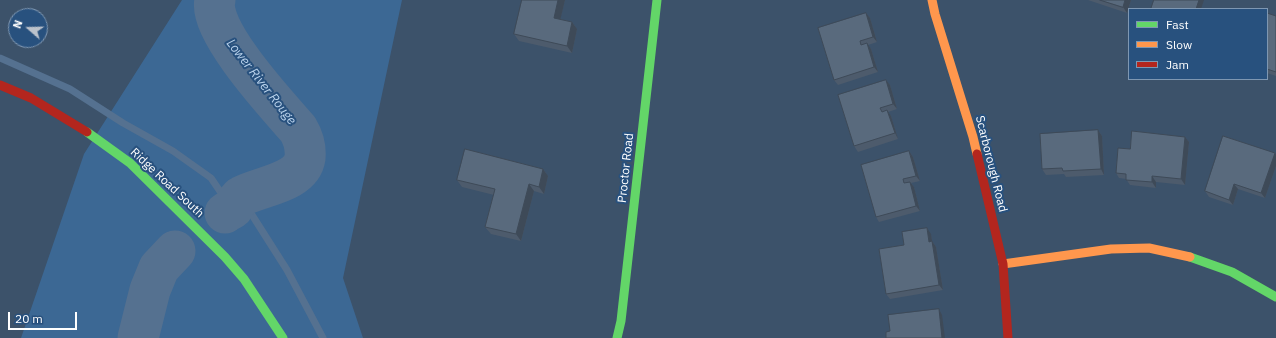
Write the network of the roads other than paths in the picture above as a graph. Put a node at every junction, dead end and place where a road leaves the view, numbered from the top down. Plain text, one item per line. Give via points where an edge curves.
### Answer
1 (657, 0) edge
2 (932, 0) edge
3 (0, 85) edge
4 (1003, 264) junction
5 (1276, 296) edge
6 (283, 338) edge
7 (617, 338) edge
8 (1008, 338) edge

1 - 7 street, Proctor Road
2 - 4 street, Scarborough Road via 973,137
3 - 6 street, Ridge Road South via 31,98 80,127 130,163 225,257 244,279
4 - 5 street via 1111,249 1149,248 1186,256 1232,272
4 - 8 street, Scarborough Road

